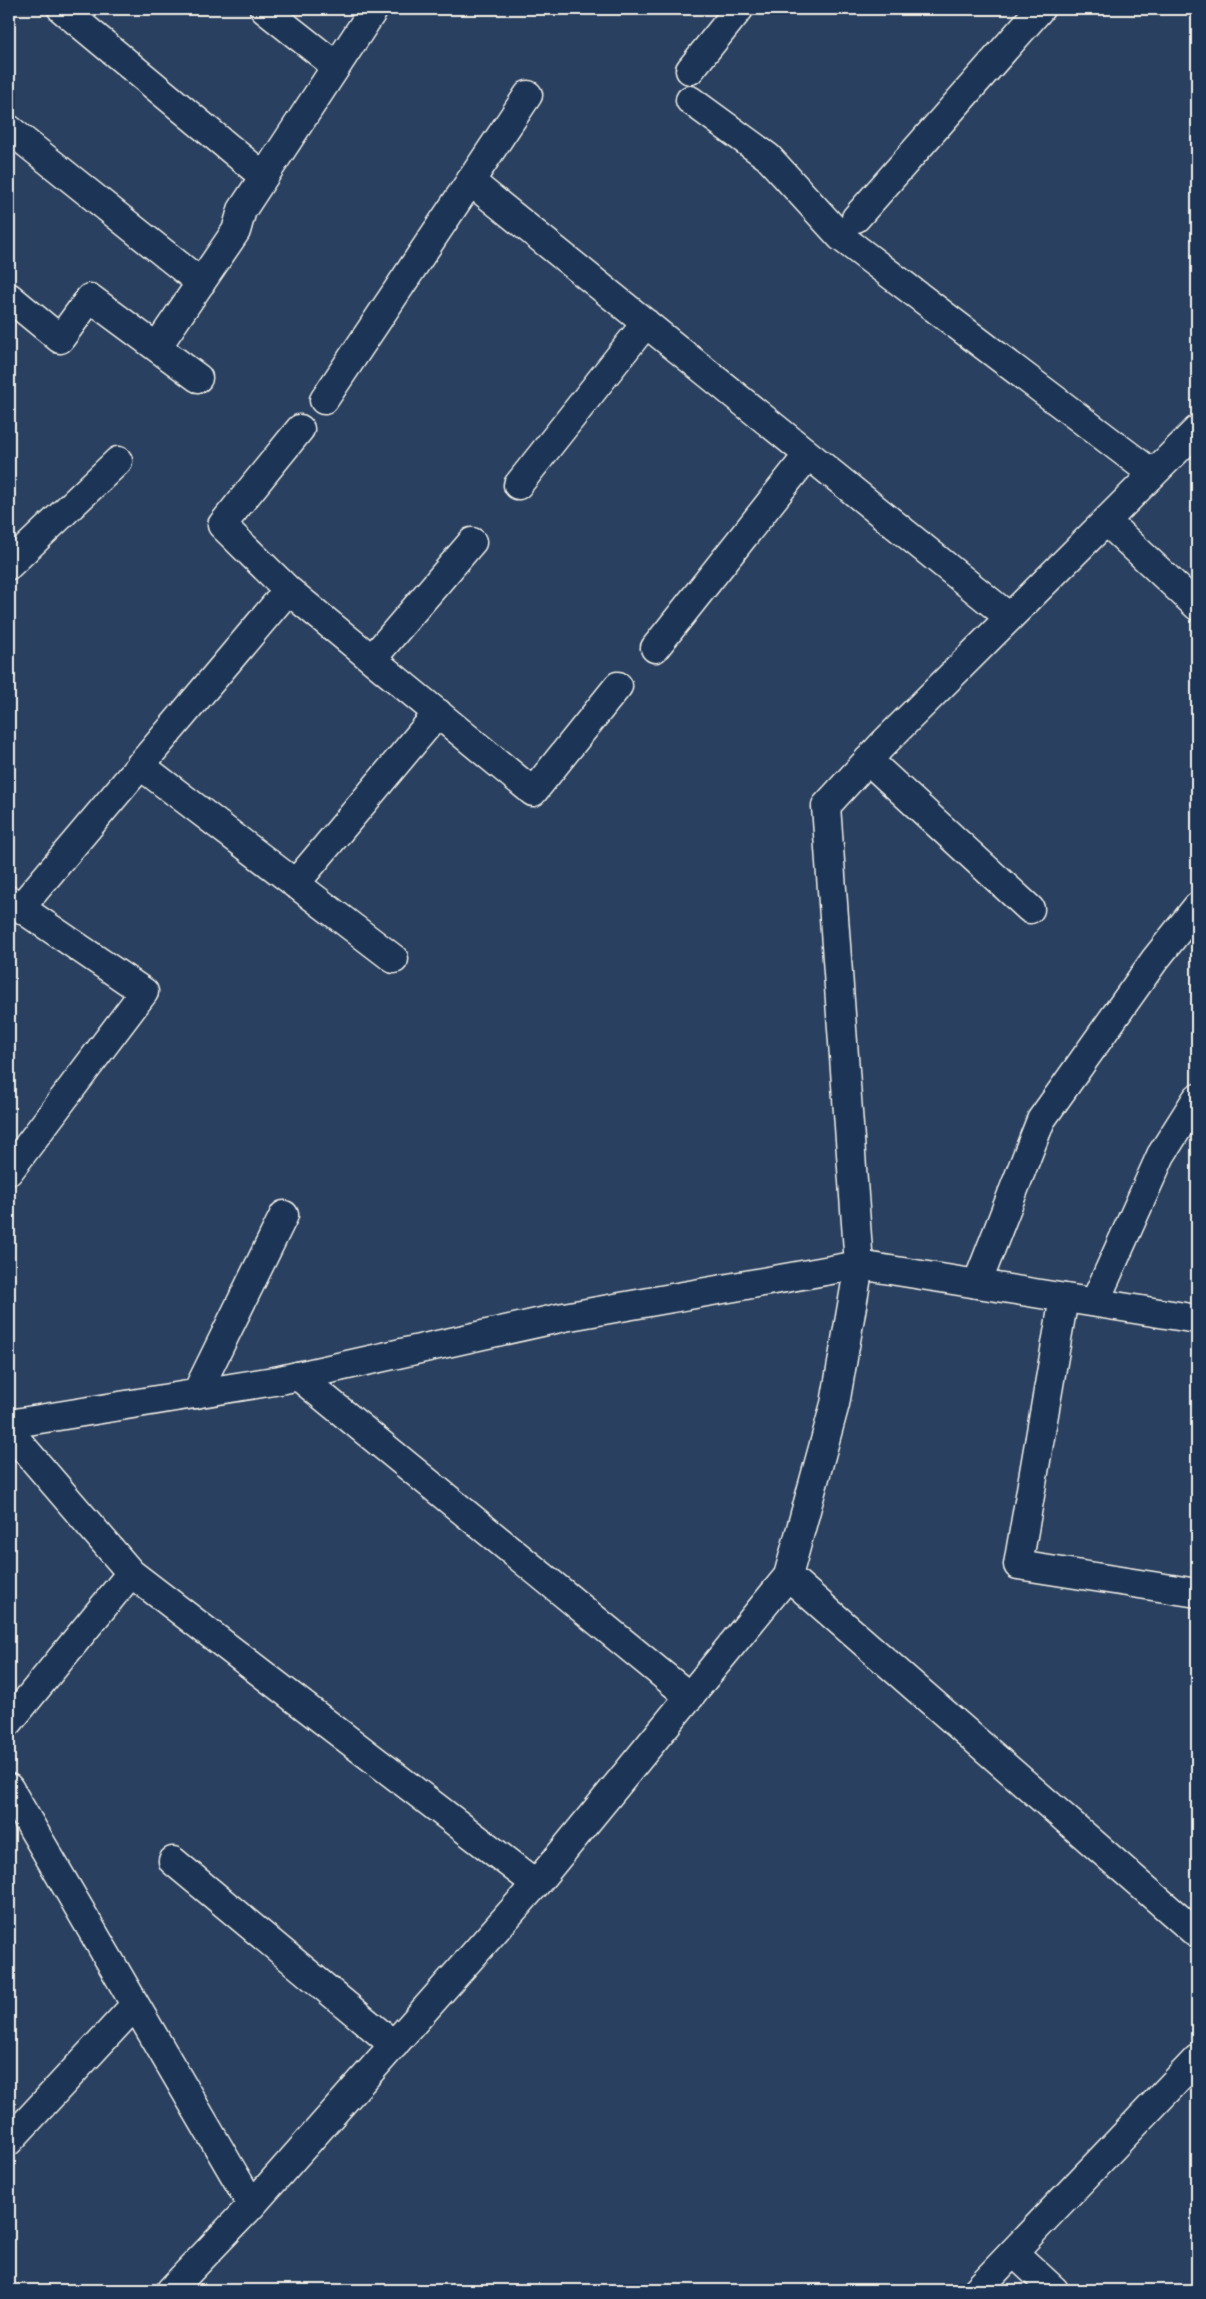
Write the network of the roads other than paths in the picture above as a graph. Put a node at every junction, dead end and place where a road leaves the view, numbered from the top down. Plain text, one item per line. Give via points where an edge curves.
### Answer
1 (62, 9) edge
2 (264, 9) edge
3 (374, 9) edge
4 (739, 9) edge
5 (1040, 9) edge
6 (336, 66) junction
7 (690, 70) dead end
8 (528, 94) dead end
9 (690, 100) dead end
10 (9, 129) edge
11 (263, 176) junction
12 (470, 181) junction
13 (856, 218) dead end
14 (201, 283) junction
15 (9, 297) edge
16 (646, 323) junction
17 (157, 347) junction
18 (198, 378) dead end
19 (324, 400) dead end
20 (300, 429) dead end
21 (1197, 430) edge
22 (808, 454) junction
23 (118, 461) dead end
24 (1153, 474) junction
25 (518, 485) dead end
26 (1106, 521) junction
27 (472, 542) dead end
28 (9, 565) edge
29 (288, 590) junction
30 (1197, 606) edge
31 (1010, 617) junction
32 (656, 648) dead end
33 (372, 659) junction
34 (618, 686) dead end
35 (438, 714) junction
36 (868, 760) junction
37 (140, 765) junction
38 (295, 884) junction
39 (15, 903) edge
40 (1197, 907) edge
41 (1030, 909) dead end
42 (394, 959) dead end
43 (1197, 1098) edge
44 (9, 1171) edge
45 (284, 1215) dead end
46 (859, 1266) junction
47 (977, 1284) junction
48 (1064, 1298) junction
49 (1095, 1302) junction
50 (1197, 1318) edge
51 (298, 1376) junction
52 (196, 1394) junction
53 (9, 1424) edge
54 (9, 1432) edge
55 (131, 1573) junction
56 (788, 1576) junction
57 (1197, 1593) edge
58 (690, 1697) junction
59 (9, 1722) edge
60 (9, 1788) edge
61 (173, 1861) dead end
62 (536, 1884) junction
63 (1197, 1934) edge
64 (135, 2005) junction
65 (394, 2045) junction
66 (1197, 2059) edge
67 (9, 2141) edge
68 (252, 2205) junction
69 (1013, 2252) junction
70 (171, 2290) edge
71 (977, 2290) edge
72 (1054, 2290) edge

1 - 11 street
2 - 6 street
3 - 6 street
4 - 7 street
5 - 13 street
6 - 11 street
8 - 12 street
9 - 24 street via 768,157 841,236
10 - 14 street
11 - 14 street via 242,210 236,231
12 - 16 street
12 - 19 street
14 - 17 street
15 - 17 street via 60,338 90,298
16 - 22 street
16 - 25 street
17 - 18 street
20 - 29 street via 222,525
21 - 24 street
22 - 31 street
22 - 32 street
23 - 28 street
24 - 26 street
26 - 30 street
26 - 31 street
27 - 33 street
29 - 33 street
29 - 37 street
31 - 36 street
33 - 35 street
34 - 35 street via 533,792
35 - 38 street
36 - 41 street
36 - 46 street via 826,806
37 - 38 street
37 - 39 street
38 - 42 street
39 - 44 street via 144,992
40 - 47 street via 1154,961 1042,1120
43 - 49 street via 1161,1155
45 - 52 street
46 - 47 street
46 - 51 street via 564,1316
46 - 56 street via 835,1404
47 - 48 street
48 - 49 street
48 - 57 street via 1018,1565
49 - 50 street
51 - 52 street
51 - 58 street
52 - 53 street
54 - 55 street
55 - 59 street
55 - 62 street
56 - 58 street
56 - 63 street
58 - 62 street
60 - 64 street
61 - 65 street
62 - 65 street
64 - 67 street
64 - 68 street
65 - 68 street
66 - 69 street
68 - 70 street
69 - 71 street
69 - 72 street

